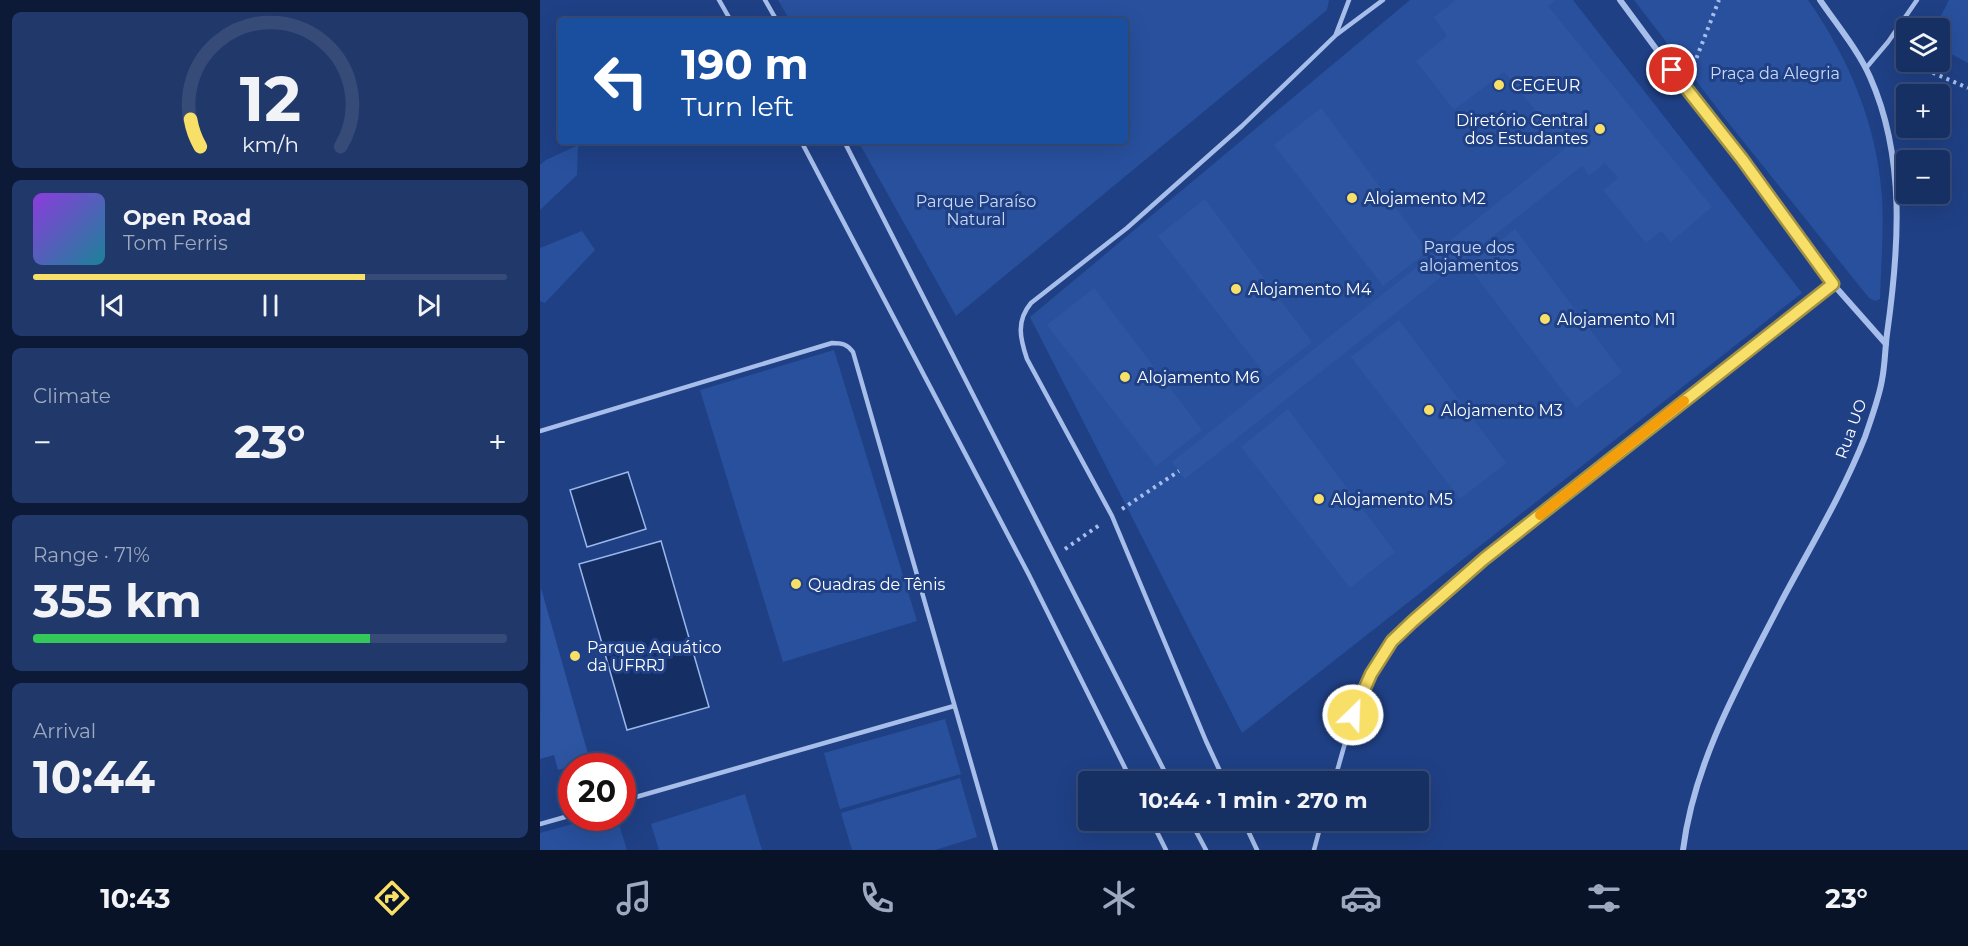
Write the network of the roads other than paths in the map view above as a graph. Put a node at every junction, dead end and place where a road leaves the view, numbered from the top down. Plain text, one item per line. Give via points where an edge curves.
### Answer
1 (719, 0) edge
2 (765, 0) edge
3 (1348, 0) edge
4 (1383, 0) edge
5 (1620, 0) edge
6 (1820, 0) edge
7 (1917, 0) edge
8 (729, 18) edge
9 (775, 18) edge
10 (1336, 35) junction
11 (1866, 68) junction
12 (803, 144) edge
13 (846, 144) edge
14 (1833, 284) junction
15 (1886, 344) junction
16 (540, 431) edge
17 (954, 706) junction
18 (1127, 771) edge
19 (1164, 771) edge
20 (1220, 771) edge
21 (1337, 771) edge
22 (636, 797) edge
23 (558, 819) edge
24 (540, 824) edge
25 (1156, 831) edge
26 (1196, 831) edge
27 (1248, 831) edge
28 (1319, 831) edge
29 (996, 850) edge
30 (1166, 850) edge
31 (1206, 850) edge
32 (1257, 850) edge
33 (1314, 850) edge
34 (1683, 850) edge

1 - 8 lane
2 - 9 lane
3 - 10 lane
4 - 10 lane
5 - 14 street
6 - 11 street, Rua UO
7 - 11 lane
10 - 20 lane via 1242,126 1127,228 1040,295 1026,310 1020,326 1028,359 1112,516
11 - 15 street, Rua UO via 1889,137 1897,193 1897,256
12 - 18 lane via 1029,575
13 - 19 lane
14 - 15 street
14 - 21 lane via 1484,559 1392,641 1371,674 1353,715
15 - 34 street, Rua UO via 1882,381 1865,435 1721,723 1698,781
16 - 17 lane via 832,343 848,346 853,352
17 - 22 lane
17 - 29 lane
23 - 24 lane
25 - 30 lane
26 - 31 lane
27 - 32 lane
28 - 33 lane

